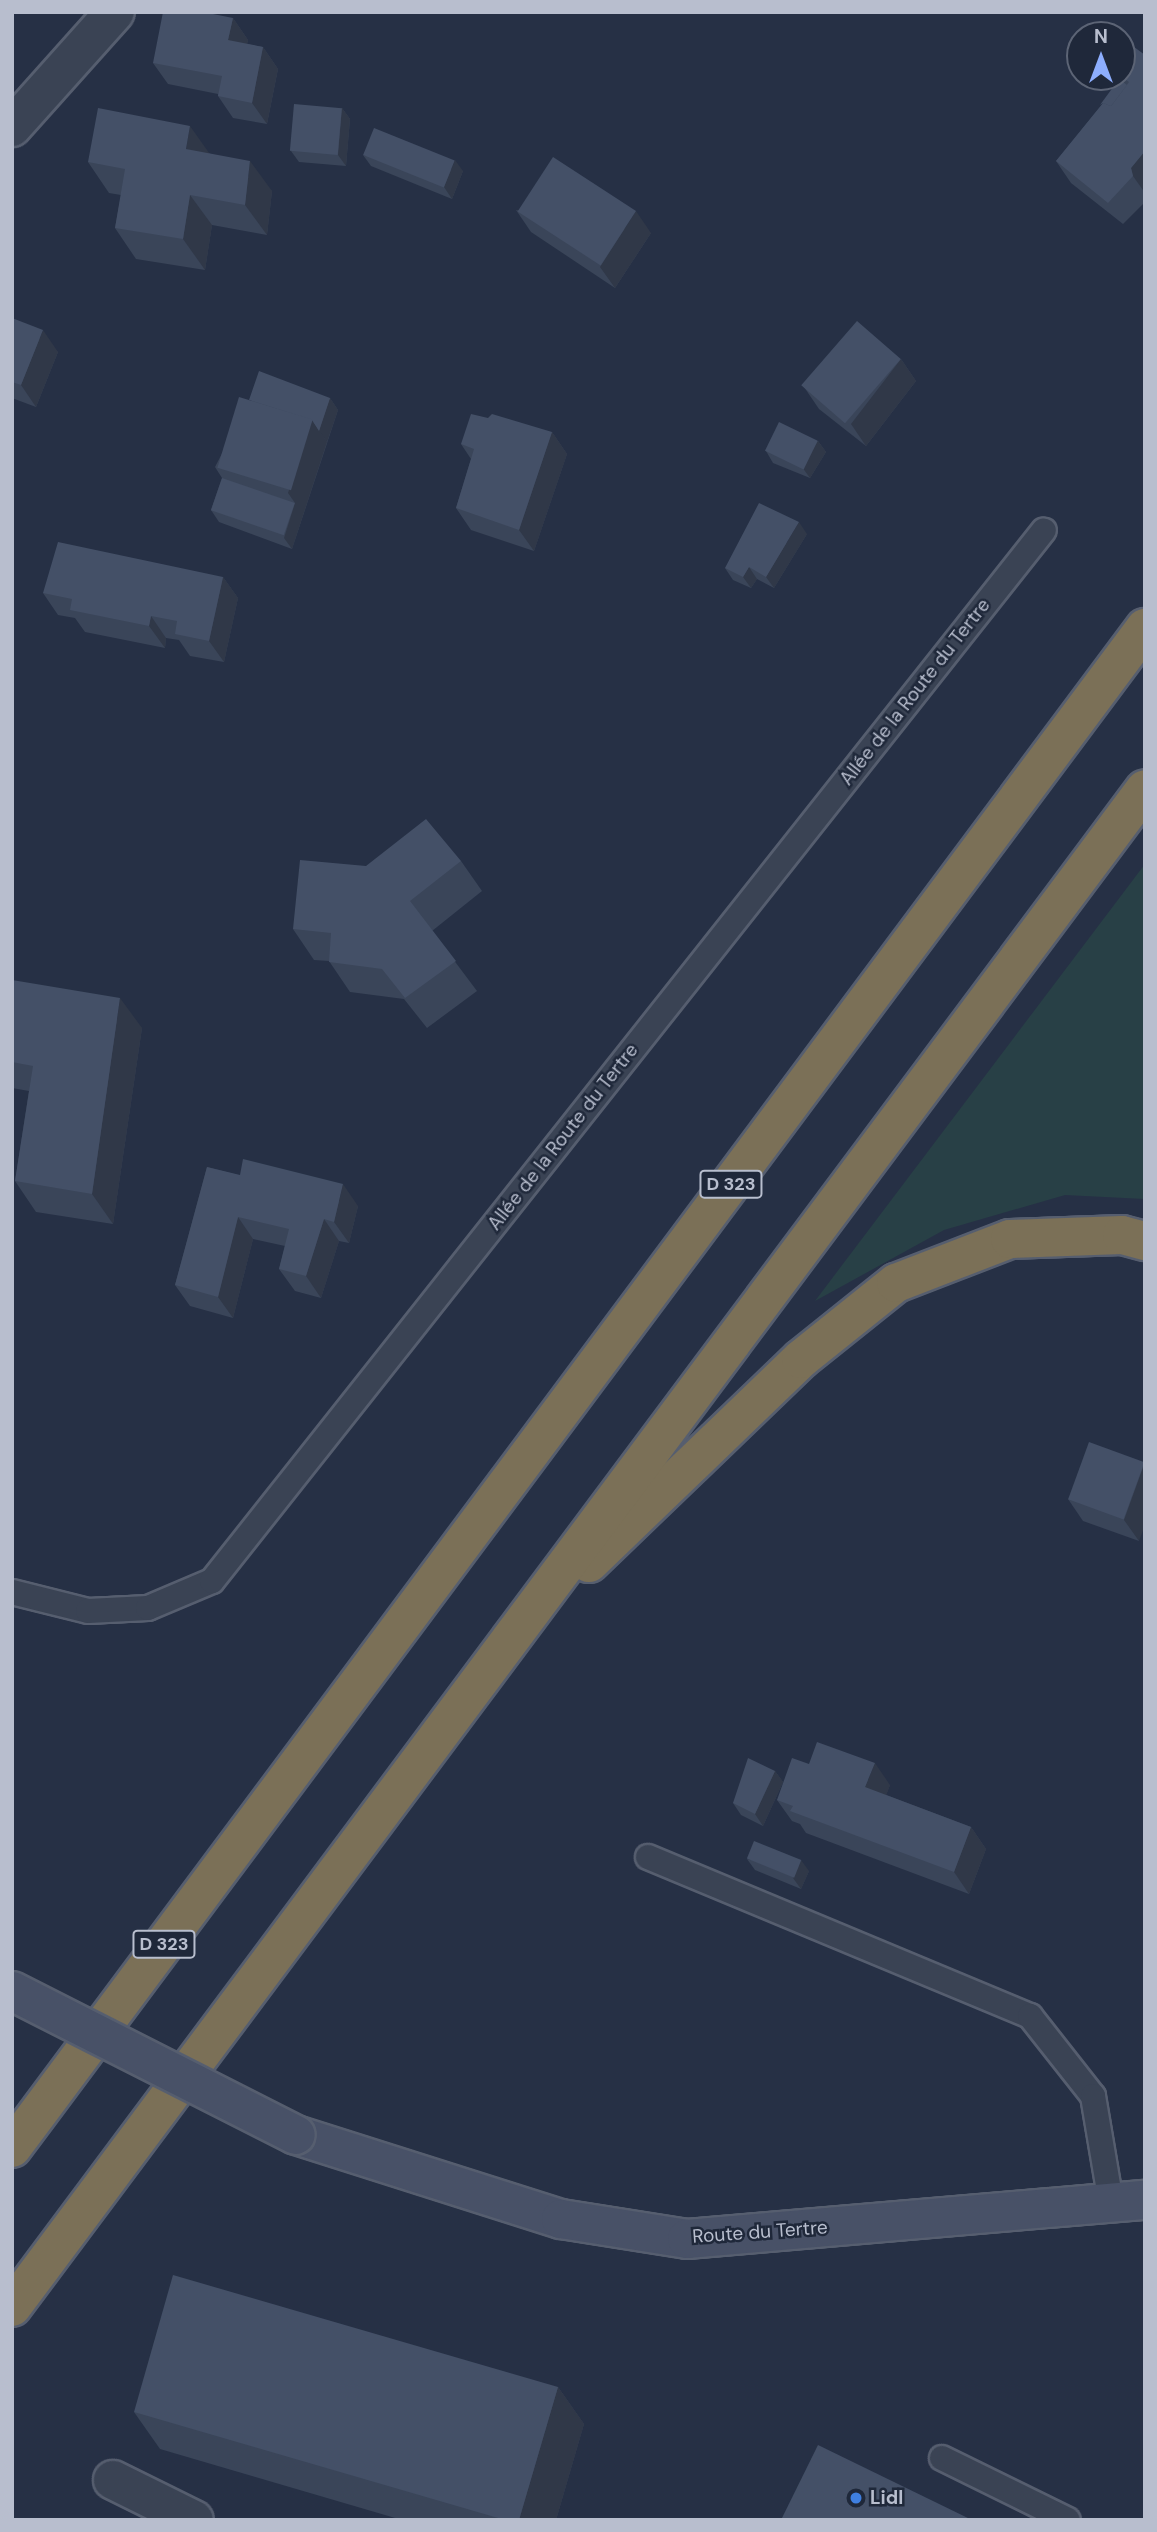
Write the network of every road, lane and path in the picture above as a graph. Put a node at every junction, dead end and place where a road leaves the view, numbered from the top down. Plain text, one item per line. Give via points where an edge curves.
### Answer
1 (115, 12) edge
2 (12, 127) edge
3 (1044, 530) dead end
4 (1145, 628) edge
5 (1145, 789) edge
6 (1145, 1241) edge
7 (12, 1592) edge
8 (507, 1642) junction
9 (316, 1740) junction
10 (648, 1857) dead end
11 (12, 1991) edge
12 (12, 2113) edge
13 (12, 2148) edge
14 (1128, 2201) edge
15 (12, 2307) edge
16 (942, 2458) dead end
17 (114, 2480) dead end
18 (194, 2520) edge
19 (1069, 2520) edge

1 - 2 street
3 - 7 lane, Allée de la Route du Tertre via 212,1581 136,1609 88,1611
4 - 9 highway, D 323
5 - 8 highway
6 - 8 highway via 1122,1235 1010,1239 896,1283 801,1359
8 - 15 highway
9 - 12 highway
9 - 13 highway, D 323
10 - 14 lane, Route du Tertre via 1030,2016 1093,2096
11 - 14 street, Route du Tertre, bridge via 296,2135 561,2219 687,2239
16 - 19 lane
17 - 18 street

